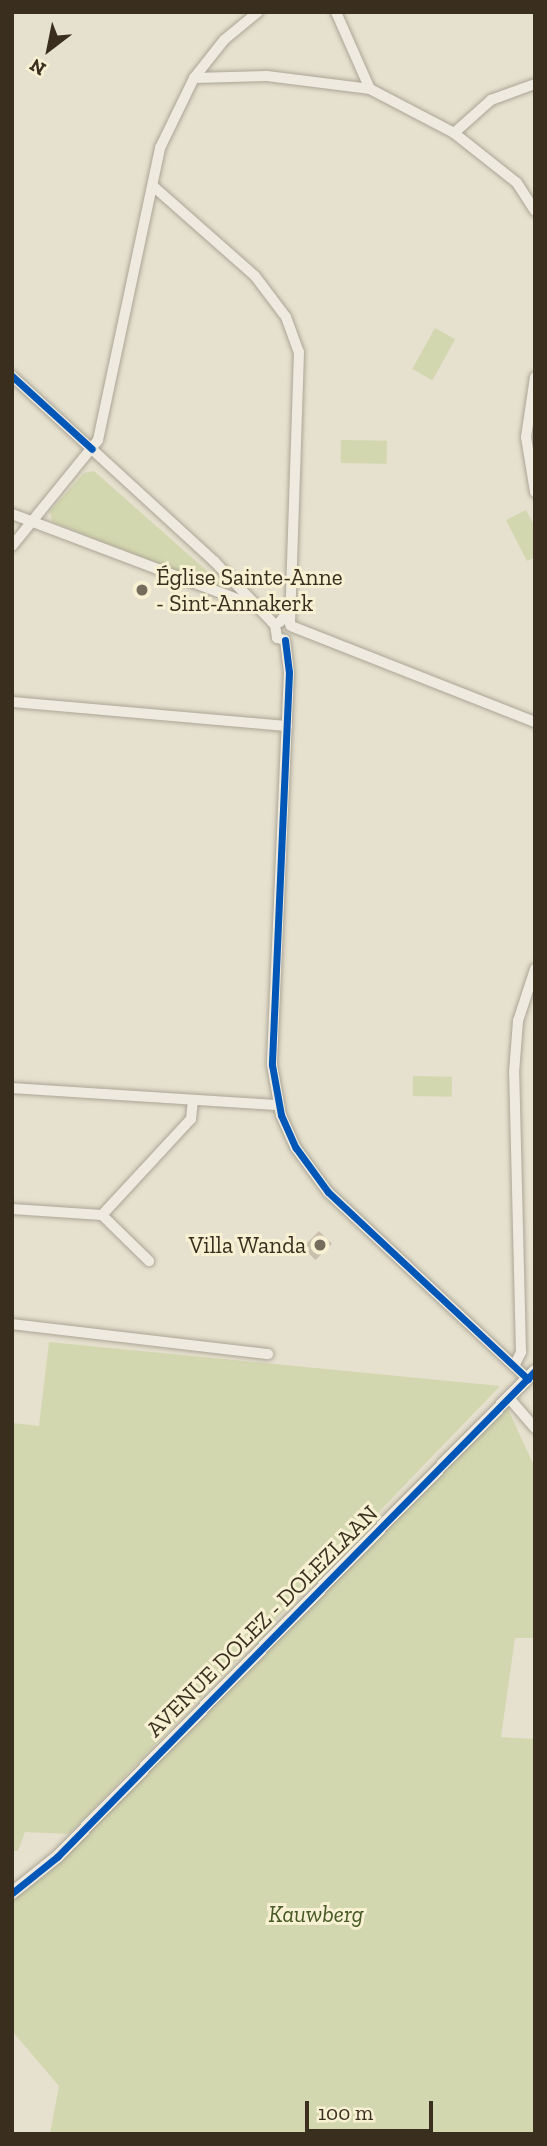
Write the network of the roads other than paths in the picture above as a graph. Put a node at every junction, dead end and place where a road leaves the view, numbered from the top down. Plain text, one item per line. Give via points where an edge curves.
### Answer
1 (258, 12) edge
2 (336, 12) edge
3 (194, 78) junction
4 (535, 84) edge
5 (370, 89) junction
6 (454, 133) junction
7 (153, 186) junction
8 (535, 211) edge
9 (12, 376) edge
10 (535, 377) edge
11 (530, 437) edge
12 (92, 449) junction
13 (535, 492) edge
14 (12, 514) edge
15 (32, 521) junction
16 (12, 545) edge
17 (261, 608) junction
18 (285, 629) junction
19 (12, 702) edge
20 (535, 722) edge
21 (286, 726) junction
22 (535, 969) edge
23 (12, 1088) edge
24 (193, 1101) junction
25 (278, 1105) junction
26 (12, 1209) edge
27 (102, 1215) junction
28 (149, 1261) dead end
29 (12, 1324) edge
30 (268, 1354) dead end
31 (514, 1366) junction
32 (531, 1375) edge
33 (509, 1398) junction
34 (535, 1428) edge
35 (12, 1894) edge

1 - 3 street via 225,40
2 - 5 street
3 - 5 street via 267,76
3 - 7 street via 160,148
4 - 6 street via 491,100
5 - 6 street
6 - 8 street via 516,183
7 - 12 street
7 - 18 street via 255,276 286,317 299,352 293,604
9 - 12 street
10 - 11 street
11 - 13 street
12 - 15 street
12 - 17 street
14 - 15 street
15 - 16 street
15 - 17 street via 256,611
17 - 18 street
18 - 20 street via 312,633
18 - 21 street
19 - 21 street
21 - 25 street via 272,1065
22 - 31 street via 518,1021 514,1073 522,1352
23 - 24 street
24 - 25 street
24 - 27 street via 191,1119
25 - 31 street via 296,1148 328,1192
26 - 27 street
27 - 28 street
29 - 30 street
31 - 32 street
32 - 33 street, AVENUE DOLEZ - DOLEZLAAN
33 - 34 street
33 - 35 street, AVENUE DOLEZ - DOLEZLAAN via 57,1857

